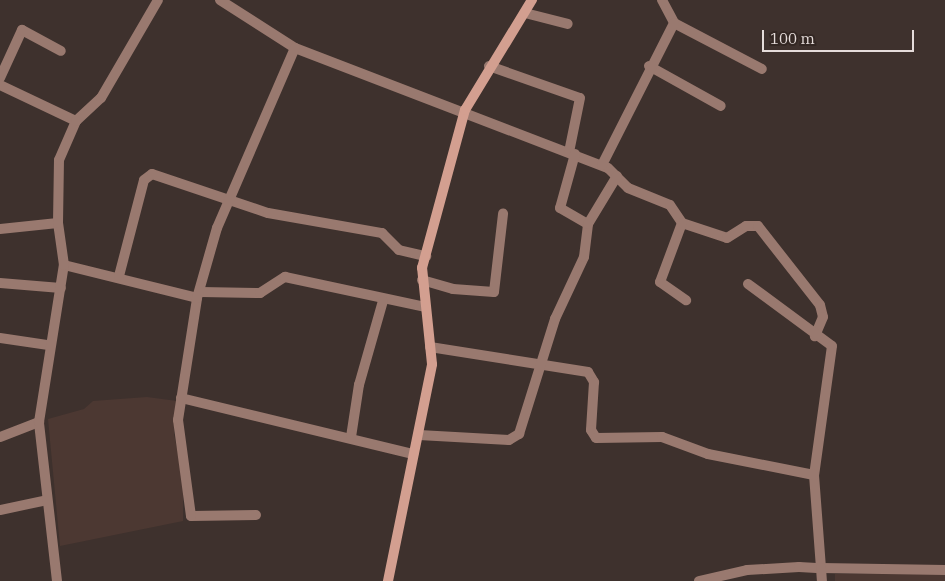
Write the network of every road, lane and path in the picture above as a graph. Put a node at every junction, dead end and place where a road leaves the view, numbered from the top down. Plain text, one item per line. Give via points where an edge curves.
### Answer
1 (158, 0) edge
2 (220, 0) edge
3 (532, 0) edge
4 (662, 0) edge
5 (525, 13) junction
6 (674, 23) junction
7 (568, 24) dead end
8 (295, 48) junction
9 (61, 51) dead end
10 (489, 66) junction
11 (649, 66) junction
12 (762, 69) dead end
13 (0, 78) edge
14 (0, 85) edge
15 (721, 106) dead end
16 (465, 110) junction
17 (76, 121) junction
18 (572, 153) junction
19 (602, 165) junction
20 (616, 176) junction
21 (231, 200) junction
22 (503, 214) dead end
23 (58, 223) junction
24 (682, 223) junction
25 (588, 224) junction
26 (0, 229) edge
27 (426, 256) junction
28 (64, 265) junction
29 (119, 276) junction
30 (422, 280) junction
31 (0, 283) edge
32 (748, 284) dead end
33 (61, 288) junction
34 (199, 295) junction
35 (686, 300) dead end
36 (383, 301) junction
37 (425, 307) junction
38 (815, 336) junction
39 (0, 338) edge
40 (48, 345) junction
41 (430, 347) junction
42 (544, 362) junction
43 (181, 398) junction
44 (39, 422) junction
45 (419, 435) junction
46 (351, 437) junction
47 (0, 438) edge
48 (413, 454) junction
49 (814, 474) junction
50 (47, 500) junction
51 (0, 510) edge
52 (256, 515) dead end
53 (821, 568) junction
54 (945, 570) edge
55 (57, 581) edge
56 (388, 581) edge
57 (700, 581) edge
58 (822, 581) edge

1 - 17 street via 101,98
2 - 8 street
3 - 5 street
4 - 6 street
5 - 7 street
5 - 10 street
6 - 11 street
6 - 12 street
8 - 16 street
8 - 21 street
9 - 13 street via 22,30
10 - 16 street
10 - 18 street via 580,98
11 - 15 street
11 - 19 street
14 - 17 street
16 - 18 street
16 - 27 street
17 - 23 street via 59,160
18 - 19 street
18 - 25 street via 560,208
19 - 20 street
20 - 24 street via 628,188 670,205
20 - 25 street
21 - 27 street via 295,220 382,234 399,250
21 - 29 street via 148,175
21 - 34 street via 217,228
22 - 30 street via 494,292 453,289
23 - 26 street
23 - 28 street
24 - 35 street via 660,282
24 - 38 street via 727,238 749,225 763,229 820,305 823,317
25 - 42 street via 584,257 555,319
27 - 30 street
28 - 29 street
28 - 33 street
29 - 34 street
30 - 37 street
31 - 33 street
32 - 38 street
33 - 40 street
34 - 36 street via 260,293 285,277
34 - 43 street
36 - 37 street
36 - 46 street via 359,385
37 - 41 street
38 - 49 street via 832,346
39 - 40 street
40 - 44 street
41 - 42 street
41 - 45 street via 432,364
42 - 45 street via 514,439
42 - 49 street via 582,369 592,376 591,430 596,438 662,437 708,454
43 - 46 street
43 - 52 street via 179,429 191,516
44 - 47 street
44 - 50 street
45 - 48 street
46 - 48 street
48 - 56 street
49 - 53 street
50 - 51 street
50 - 55 street
53 - 54 street
53 - 57 street via 747,570
53 - 58 street

